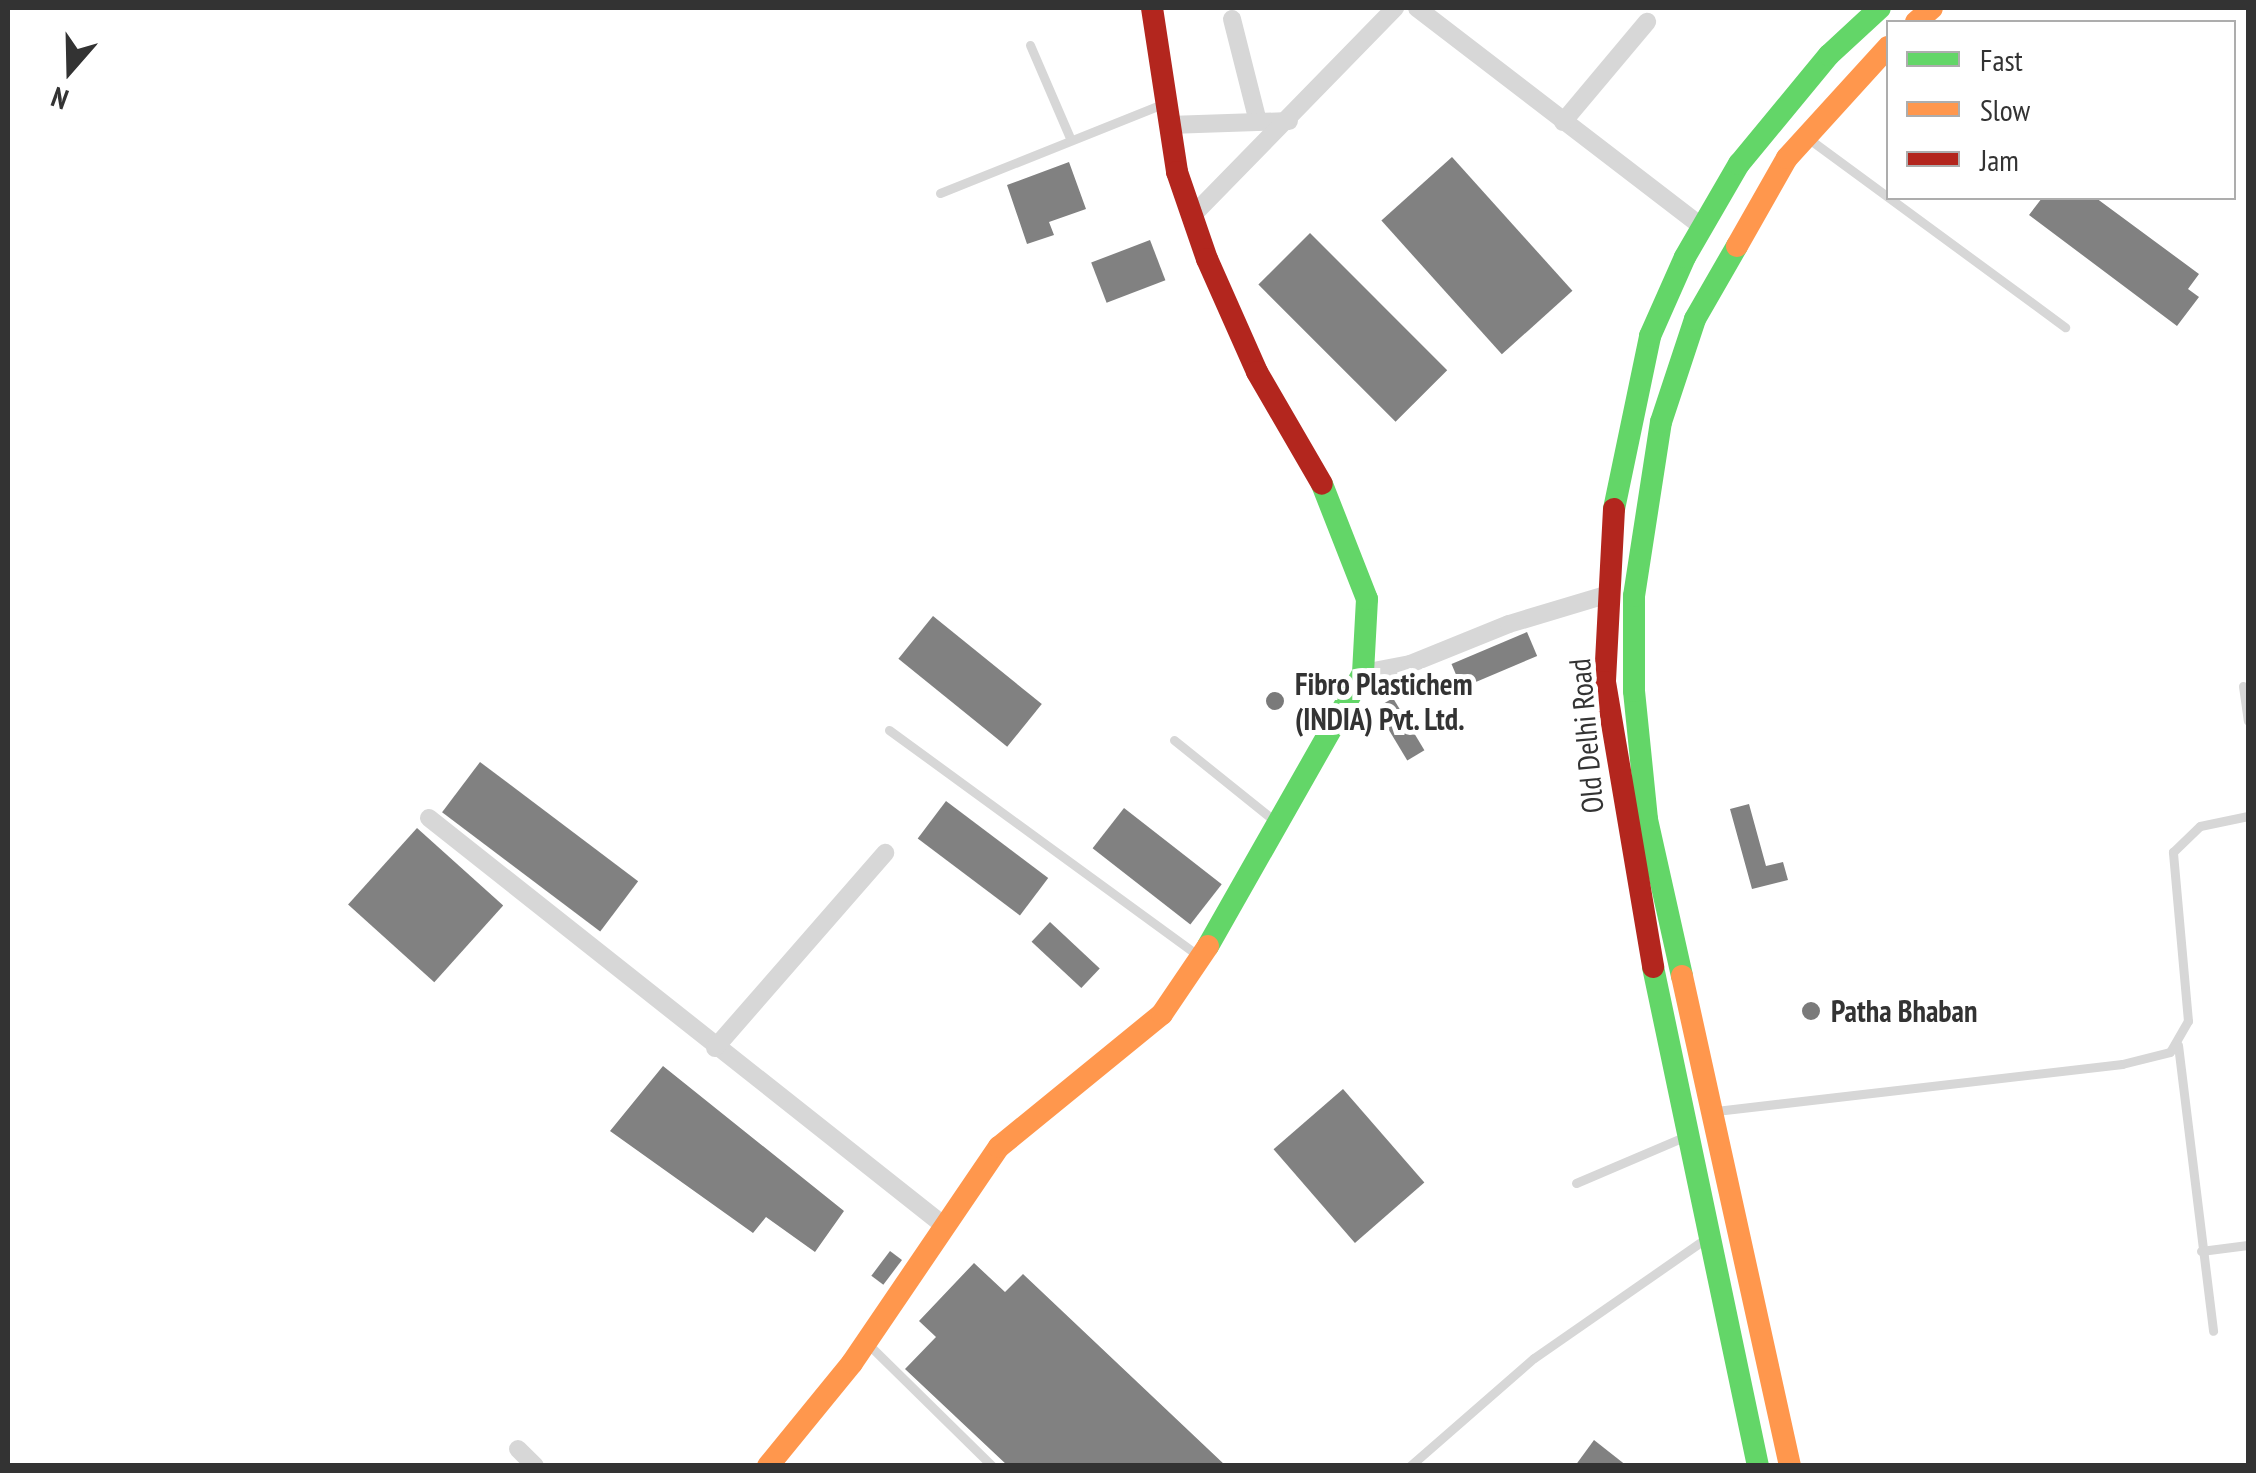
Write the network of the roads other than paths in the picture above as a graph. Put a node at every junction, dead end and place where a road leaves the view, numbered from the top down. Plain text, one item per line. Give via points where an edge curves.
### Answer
1 (1152, 8) edge
2 (1395, 8) edge
3 (1417, 8) edge
4 (1880, 8) edge
5 (1232, 20) dead end
6 (1647, 22) dead end
7 (1030, 44) dead end
8 (1886, 49) edge
9 (1167, 114) junction
10 (1258, 122) junction
11 (1289, 122) junction
12 (1563, 122) junction
13 (1804, 136) junction
14 (1072, 140) junction
15 (940, 193) dead end
16 (1886, 196) edge
17 (1892, 200) edge
18 (1192, 216) junction
19 (1702, 227) junction
20 (2065, 326) dead end
21 (1609, 594) junction
22 (1363, 673) junction
23 (2242, 686) dead end
24 (2248, 721) edge
25 (889, 730) dead end
26 (1174, 740) dead end
27 (2248, 816) edge
28 (429, 818) dead end
29 (1278, 824) junction
30 (886, 853) dead end
31 (1202, 958) junction
32 (2178, 1045) junction
33 (715, 1048) junction
34 (1714, 1112) junction
35 (1687, 1136) junction
36 (1576, 1183) dead end
37 (942, 1224) junction
38 (1708, 1236) junction
39 (2248, 1245) edge
40 (2201, 1251) junction
41 (2213, 1331) dead end
42 (866, 1342) junction
43 (518, 1449) dead end
44 (535, 1466) edge
45 (768, 1466) edge
46 (992, 1466) edge
47 (1410, 1466) edge
48 (1758, 1466) edge
49 (1790, 1466) edge

1 - 9 main road
2 - 11 street
3 - 12 street
4 - 19 main road, Old Delhi Road via 1829,55 1739,164
5 - 10 street
6 - 12 street
7 - 14 lane
8 - 13 main road, Old Delhi Road
9 - 10 street
9 - 14 lane
9 - 18 main road
10 - 11 street
11 - 18 street
12 - 19 street
13 - 16 lane
13 - 34 main road, Old Delhi Road via 1762,192 1695,320 1662,422 1634,596 1634,691 1647,819
14 - 15 lane
17 - 20 lane
18 - 22 main road via 1256,372 1337,510 1367,599
19 - 21 main road, Old Delhi Road via 1650,336 1620,457
21 - 22 street via 1410,664
21 - 35 main road, Old Delhi Road via 1605,682 1626,840
22 - 29 main road
23 - 24 lane
25 - 31 lane
26 - 29 lane
27 - 32 lane via 2200,826 2172,852 2188,1022
28 - 33 street
29 - 31 main road
30 - 33 street
31 - 37 main road via 1162,1014 999,1147
32 - 34 lane via 2122,1064
32 - 40 lane
33 - 37 street
34 - 49 main road, Old Delhi Road
35 - 36 lane
35 - 38 main road, Old Delhi Road
37 - 42 main road
38 - 47 lane via 1576,1326
38 - 48 main road, Old Delhi Road
39 - 40 lane
40 - 41 lane
42 - 45 main road
42 - 46 lane
43 - 44 street

